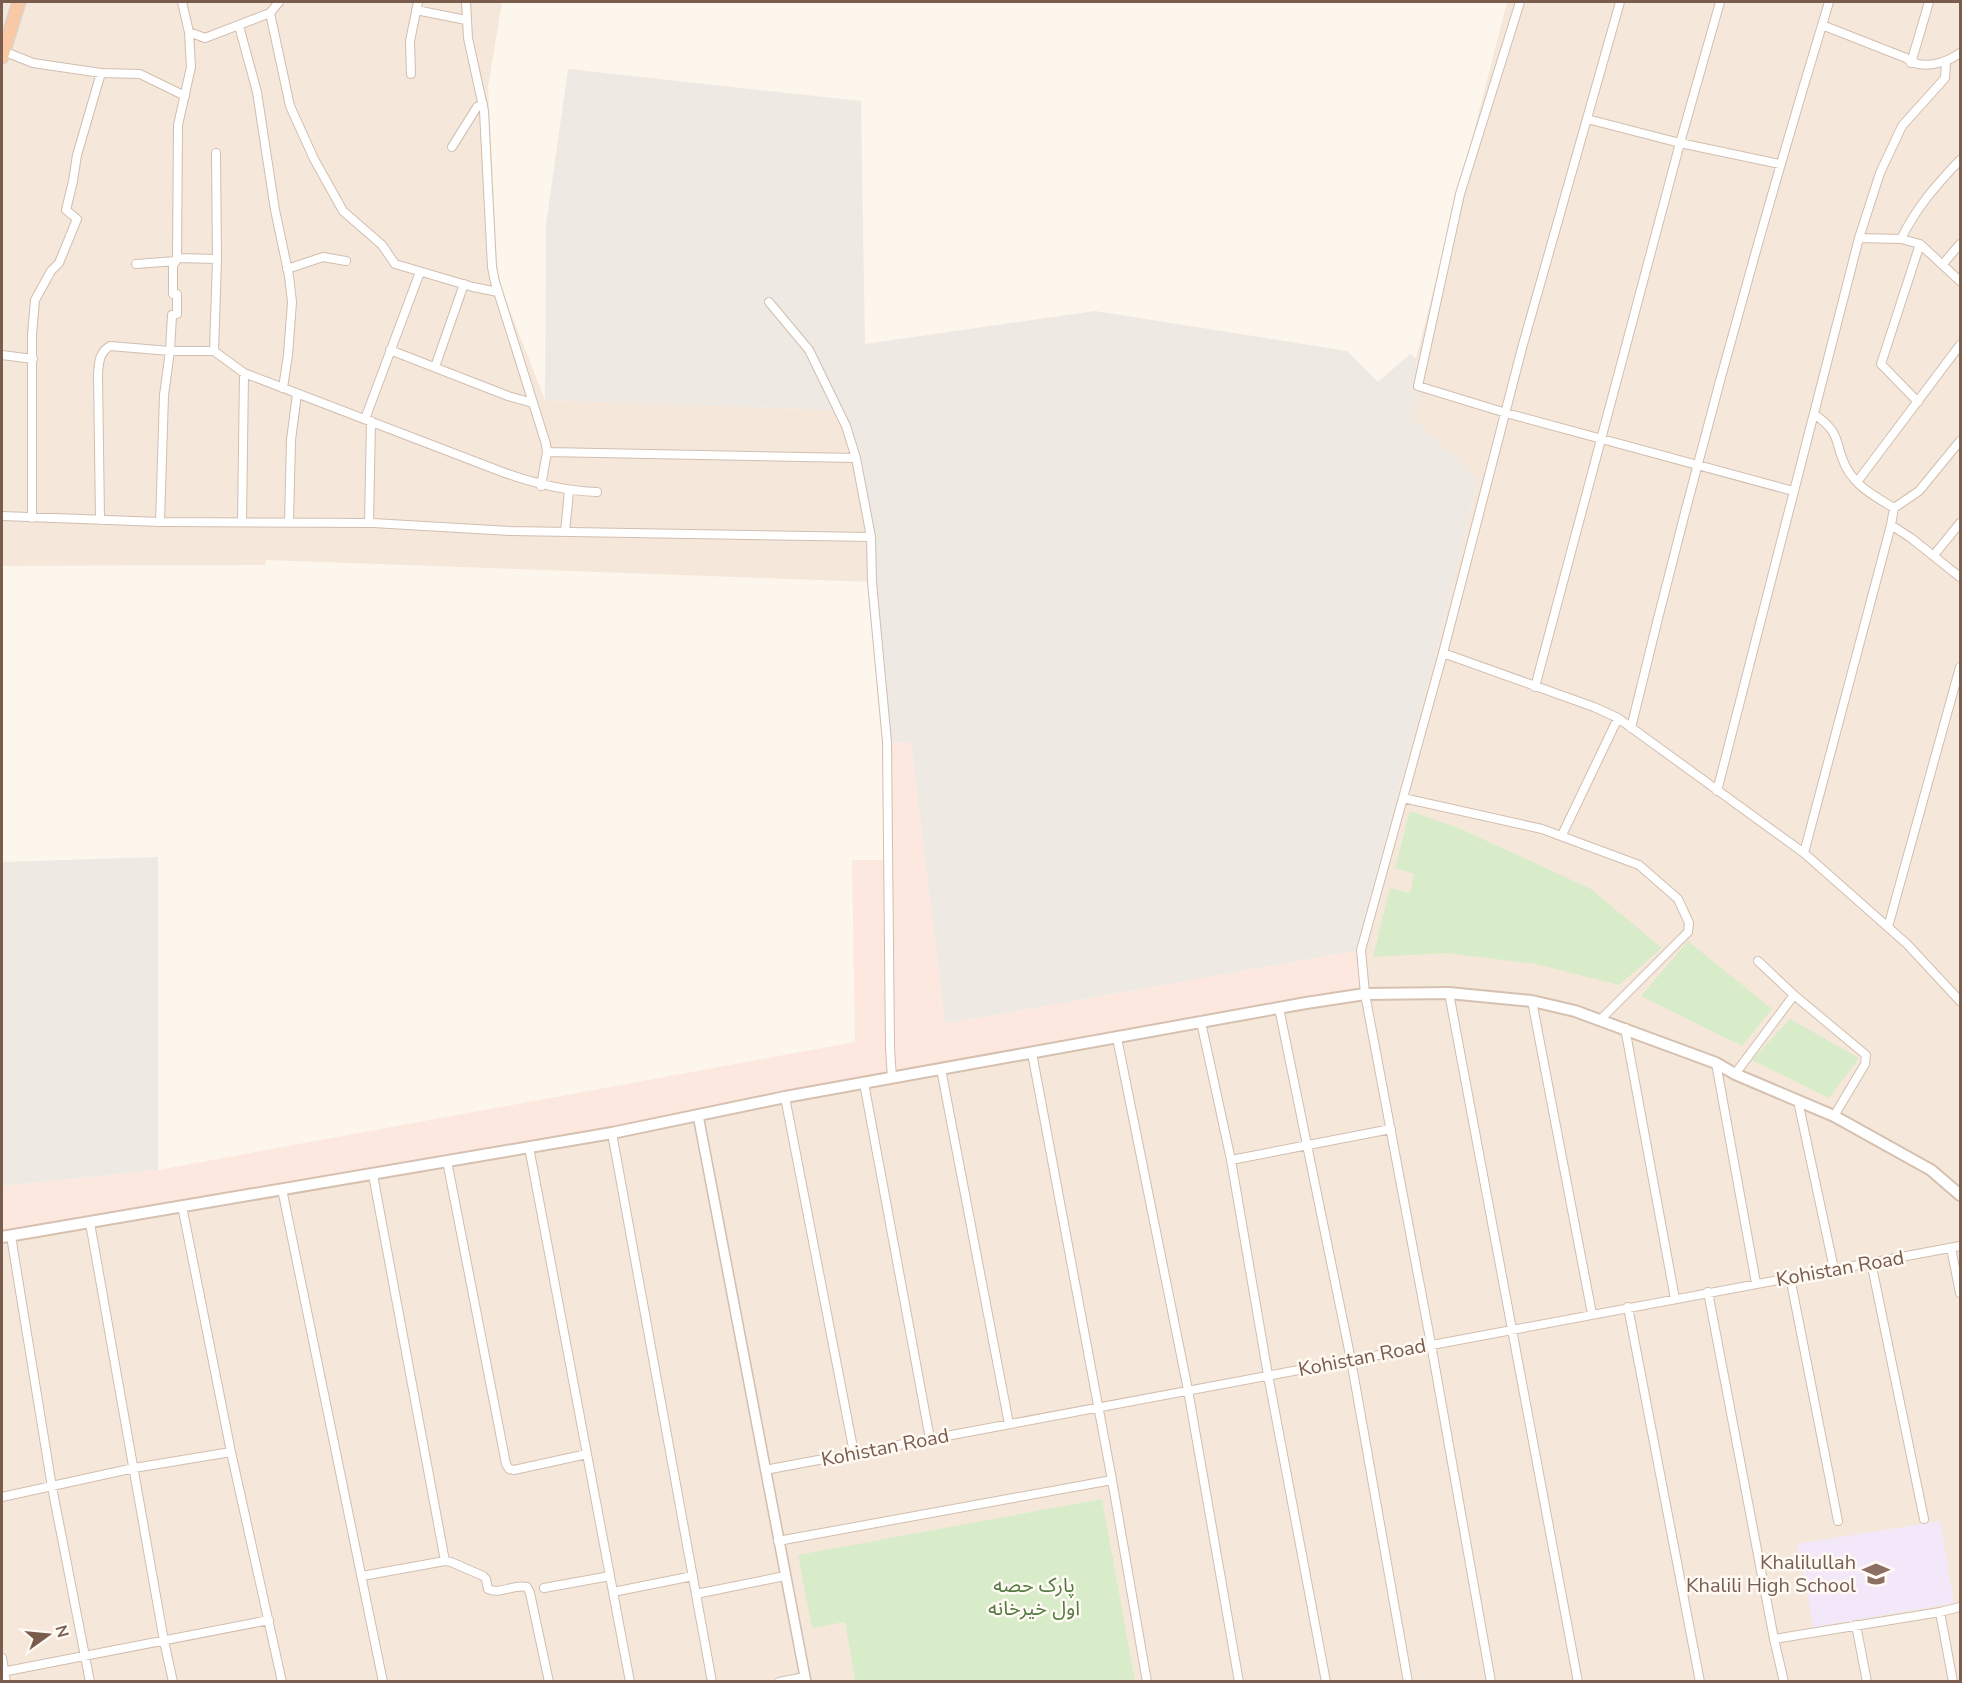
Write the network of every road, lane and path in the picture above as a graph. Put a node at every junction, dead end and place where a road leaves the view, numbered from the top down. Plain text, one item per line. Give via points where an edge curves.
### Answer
1 (20, 2) edge
2 (182, 2) edge
3 (279, 2) edge
4 (466, 2) edge
5 (1520, 2) edge
6 (1620, 2) edge
7 (1720, 2) edge
8 (1828, 2) edge
9 (1929, 2) edge
10 (417, 6) edge
11 (270, 13) junction
12 (466, 20) junction
13 (1821, 25) junction
14 (239, 26) junction
15 (189, 32) junction
16 (1960, 53) edge
17 (2, 54) edge
18 (1911, 63) junction
19 (1946, 63) junction
20 (101, 73) junction
21 (411, 74) dead end
22 (185, 96) junction
23 (483, 104) junction
24 (1587, 119) junction
25 (1680, 144) junction
26 (452, 147) dead end
27 (216, 153) dead end
28 (1960, 160) edge
29 (1780, 164) junction
30 (1859, 238) junction
31 (1901, 239) junction
32 (1920, 244) junction
33 (1960, 244) edge
34 (177, 259) junction
35 (217, 259) junction
36 (346, 261) dead end
37 (136, 264) dead end
38 (1943, 264) junction
39 (287, 269) junction
40 (420, 272) junction
41 (1960, 281) edge
42 (464, 284) junction
43 (498, 292) junction
44 (769, 302) dead end
45 (1960, 345) edge
46 (390, 350) junction
47 (170, 351) junction
48 (214, 351) junction
49 (2, 355) edge
50 (33, 359) junction
51 (435, 367) junction
52 (244, 373) junction
53 (283, 388) junction
54 (297, 394) junction
55 (1918, 402) junction
56 (533, 403) junction
57 (1506, 413) junction
58 (1814, 414) junction
59 (368, 420) junction
60 (1601, 439) junction
61 (1960, 441) edge
62 (547, 452) junction
63 (856, 458) junction
64 (1697, 465) junction
65 (1857, 482) junction
66 (541, 486) junction
67 (569, 491) junction
68 (1793, 491) junction
69 (597, 492) dead end
70 (1894, 508) junction
71 (2, 516) edge
72 (32, 518) junction
73 (100, 520) junction
74 (160, 522) junction
75 (242, 522) junction
76 (289, 522) junction
77 (369, 523) junction
78 (1960, 523) edge
79 (1891, 525) junction
80 (565, 532) junction
81 (871, 537) junction
82 (1934, 555) junction
83 (1960, 577) edge
84 (1443, 653) junction
85 (1960, 667) edge
86 (1535, 687) junction
87 (1618, 718) junction
88 (1632, 728) junction
89 (1717, 790) junction
90 (1403, 798) junction
91 (1562, 835) junction
92 (1804, 853) junction
93 (1888, 927) junction
94 (1758, 961) dead end
95 (1449, 993) junction
96 (1365, 994) junction
97 (1794, 995) junction
98 (1532, 1001) junction
99 (1960, 1001) edge
100 (1279, 1008) junction
101 (1600, 1020) junction
102 (1201, 1022) junction
103 (1625, 1028) junction
104 (1117, 1038) junction
105 (1032, 1053) junction
106 (1716, 1063) junction
107 (941, 1069) junction
108 (1735, 1074) junction
109 (892, 1078) junction
110 (864, 1083) junction
111 (785, 1097) junction
112 (1798, 1101) junction
113 (698, 1115) junction
114 (1834, 1116) junction
115 (1391, 1129) junction
116 (612, 1134) junction
117 (1308, 1146) junction
118 (529, 1147) junction
119 (1231, 1160) junction
120 (447, 1161) junction
121 (373, 1175) junction
122 (282, 1189) junction
123 (1960, 1195) edge
124 (182, 1206) junction
125 (90, 1223) junction
126 (6, 1236) edge
127 (1960, 1246) edge
128 (1951, 1248) junction
129 (1871, 1262) junction
130 (1834, 1269) junction
131 (1790, 1277) junction
132 (1756, 1283) junction
133 (1708, 1292) junction
134 (1960, 1293) edge
135 (1675, 1299) junction
136 (1628, 1308) junction
137 (1592, 1314) junction
138 (1513, 1329) junction
139 (1431, 1344) junction
140 (1352, 1359) junction
141 (1268, 1375) junction
142 (1188, 1390) junction
143 (1098, 1407) junction
144 (1009, 1424) junction
145 (930, 1439) junction
146 (231, 1452) junction
147 (854, 1453) junction
148 (587, 1454) junction
149 (134, 1468) junction
150 (765, 1470) junction
151 (1112, 1480) junction
152 (52, 1487) junction
153 (2, 1497) edge
154 (1924, 1519) dead end
155 (1838, 1521) dead end
156 (778, 1541) junction
157 (444, 1562) junction
158 (362, 1576) junction
159 (610, 1576) junction
160 (693, 1576) junction
161 (785, 1576) junction
162 (544, 1588) dead end
163 (613, 1592) junction
164 (696, 1594) junction
165 (1960, 1607) edge
166 (1940, 1612) junction
167 (269, 1620) junction
168 (1856, 1625) junction
169 (1774, 1640) junction
170 (164, 1641) junction
171 (86, 1656) junction
172 (2, 1658) edge
173 (3, 1672) edge
174 (805, 1679) edge
175 (6, 1682) edge
176 (90, 1682) edge
177 (173, 1682) edge
178 (282, 1682) edge
179 (382, 1682) edge
180 (549, 1682) edge
181 (630, 1682) edge
182 (712, 1682) edge
183 (779, 1682) edge
184 (1147, 1682) edge
185 (1239, 1682) edge
186 (1326, 1682) edge
187 (1408, 1682) edge
188 (1491, 1682) edge
189 (1578, 1682) edge
190 (1700, 1682) edge
191 (1784, 1682) edge
192 (1867, 1682) edge
193 (1953, 1682) edge

1 - 17 highway
2 - 15 street
3 - 11 street
4 - 12 street
5 - 57 street via 1460,194 1418,386
6 - 24 street
7 - 25 street
8 - 13 street
9 - 18 street
10 - 12 street
10 - 21 street via 410,41
11 - 14 street
11 - 40 street via 290,106 343,212 382,245 395,264
12 - 23 street
13 - 18 street
13 - 29 street
14 - 15 street via 205,38
14 - 39 street via 257,92
15 - 22 street via 190,68
16 - 19 street
17 - 20 street
18 - 19 street
19 - 30 street via 1944,78 1902,126 1880,172
20 - 22 street via 140,74
20 - 50 street via 66,210 77,219 60,263 34,300
22 - 34 street via 178,125
23 - 26 street via 477,106
23 - 43 street via 492,267
24 - 25 street
24 - 57 street
25 - 29 street
25 - 60 street
27 - 35 street
28 - 31 street via 1935,186
29 - 64 street
30 - 31 street
30 - 58 street
31 - 32 street
32 - 38 street
32 - 55 street via 1881,364
33 - 38 street
34 - 35 street
34 - 37 street
34 - 47 street via 173,265 177,314 172,315
35 - 48 street
36 - 39 street via 323,257
38 - 41 street
39 - 53 street via 292,302
40 - 42 street
40 - 46 street
42 - 43 street
42 - 51 street
43 - 56 street
44 - 63 street via 809,350 846,426
45 - 55 street
46 - 51 street
46 - 59 street
47 - 48 street
47 - 73 street via 110,346 99,357
47 - 74 street via 164,394
48 - 52 street
49 - 50 street
50 - 72 street
51 - 56 street
52 - 53 street
52 - 75 street
53 - 54 street
54 - 59 street
54 - 76 street via 291,440
55 - 65 street
56 - 62 street
57 - 60 street
57 - 84 street
58 - 65 street via 1835,434 1847,468
58 - 68 street
59 - 66 street
59 - 77 street
60 - 64 street
60 - 86 street
61 - 70 street via 1919,491
62 - 63 street
62 - 66 street
63 - 81 street
64 - 68 street
64 - 88 street
65 - 70 street
66 - 67 street
67 - 69 street
67 - 80 street
68 - 89 street
70 - 79 street
71 - 72 street
72 - 73 street
73 - 74 street
74 - 75 street
75 - 76 street
76 - 77 street
77 - 80 street
78 - 82 street
79 - 82 street
79 - 92 street
80 - 81 street
81 - 109 street via 887,742
82 - 83 street
84 - 86 street
84 - 90 street
85 - 93 street
86 - 87 street
87 - 88 street
87 - 91 street
88 - 89 street
89 - 92 street
90 - 91 street
90 - 96 street via 1362,950
91 - 101 street via 1639,865 1678,899 1689,923 1688,932
92 - 93 street
93 - 99 street
94 - 97 street
95 - 96 main road
95 - 98 main road
95 - 138 street
96 - 100 main road
96 - 115 street
97 - 108 street
97 - 114 street via 1866,1055 1865,1064
98 - 101 main road
98 - 137 street
100 - 102 main road
100 - 117 street
101 - 103 main road
102 - 104 main road
102 - 119 street
103 - 106 main road
103 - 135 street
104 - 105 main road
104 - 142 street
105 - 107 main road
105 - 143 street
106 - 108 main road
106 - 132 street
107 - 109 main road
107 - 144 street
108 - 112 main road
109 - 110 main road
110 - 111 main road
110 - 145 street
111 - 113 main road
111 - 147 street
112 - 114 main road
112 - 130 street
113 - 116 main road
113 - 150 street
114 - 123 main road via 1931,1170
115 - 117 street
115 - 139 street
116 - 118 main road
116 - 160 street
117 - 119 street
117 - 140 street
118 - 120 main road
118 - 148 street
119 - 141 street
120 - 121 main road
120 - 148 street via 508,1469
121 - 122 main road
121 - 157 street
122 - 124 main road
122 - 158 street
124 - 125 main road
124 - 146 street
125 - 126 main road
125 - 149 street
126 - 152 street
127 - 128 street, Kohistan Road
128 - 129 street, Kohistan Road
128 - 134 street
129 - 130 street, Kohistan Road
129 - 154 street
130 - 131 street, Kohistan Road
131 - 132 street, Kohistan Road
131 - 155 street
132 - 133 street, Kohistan Road
133 - 135 street, Kohistan Road
133 - 169 street
135 - 136 street, Kohistan Road
136 - 137 street, Kohistan Road
136 - 190 street
137 - 138 street, Kohistan Road
138 - 139 street, Kohistan Road
138 - 189 street
139 - 140 street, Kohistan Road
139 - 188 street
140 - 141 street, Kohistan Road
140 - 187 street
141 - 142 street, Kohistan Road
141 - 186 street
142 - 143 street, Kohistan Road
142 - 185 street
143 - 144 street, Kohistan Road
143 - 151 street
144 - 145 street, Kohistan Road
145 - 147 street, Kohistan Road
146 - 149 street
146 - 167 street
147 - 150 street, Kohistan Road
148 - 159 street
149 - 152 street
149 - 170 street
150 - 156 street
151 - 156 street
151 - 184 street
152 - 153 street
152 - 171 street
156 - 161 street
157 - 158 street
157 - 180 street via 483,1576 494,1592 526,1587
158 - 179 street
159 - 162 street
159 - 163 street
160 - 163 street
160 - 164 street
161 - 164 street
161 - 174 street
163 - 181 street
164 - 182 street
165 - 166 street
166 - 168 street
166 - 193 street
167 - 170 street
167 - 178 street
168 - 169 street
168 - 192 street
169 - 191 street
170 - 171 street
170 - 177 street
171 - 173 street
171 - 176 street
172 - 173 street
173 - 175 street
174 - 183 street

